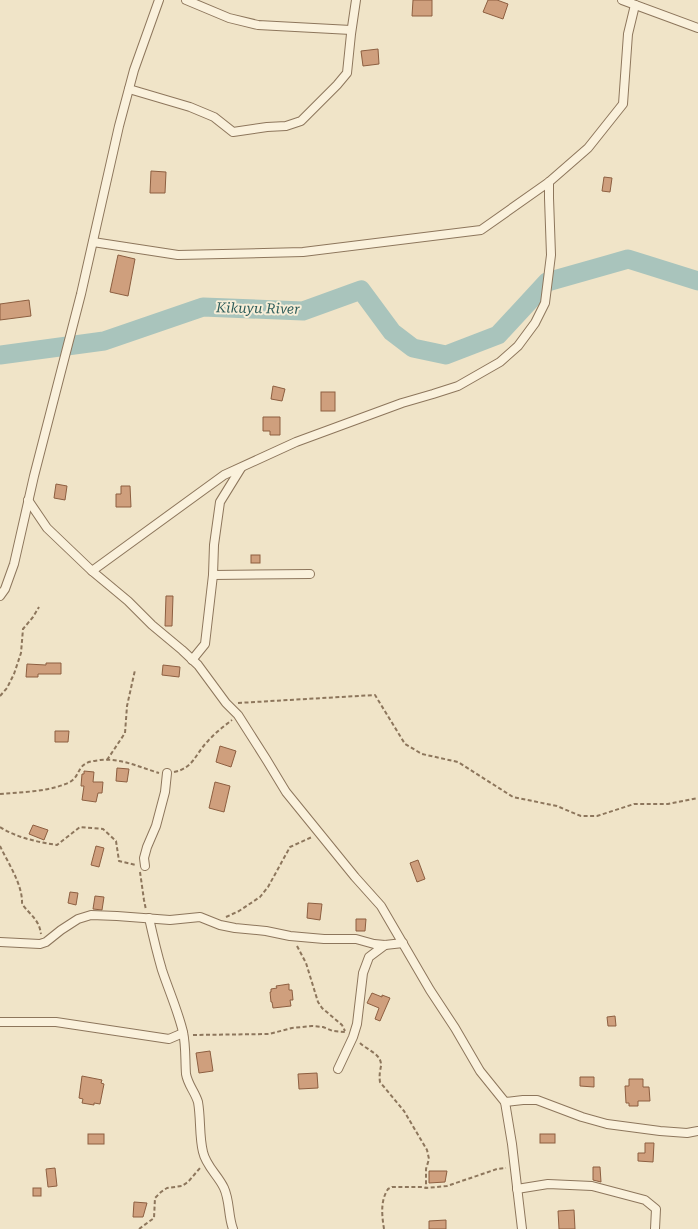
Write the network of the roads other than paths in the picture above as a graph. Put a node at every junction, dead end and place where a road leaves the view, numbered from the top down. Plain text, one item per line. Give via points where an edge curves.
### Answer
1 (159, 0) edge
2 (186, 0) edge
3 (356, 0) edge
4 (622, 0) edge
5 (635, 5) junction
6 (698, 28) edge
7 (351, 30) junction
8 (129, 89) junction
9 (549, 182) junction
10 (93, 242) junction
11 (241, 467) junction
12 (28, 500) junction
13 (92, 570) junction
14 (310, 574) dead end
15 (213, 576) junction
16 (0, 596) edge
17 (192, 660) junction
18 (167, 773) road end
19 (145, 866) dead end
20 (149, 918) junction
21 (0, 942) edge
22 (402, 943) junction
23 (384, 945) junction
24 (0, 1022) edge
25 (183, 1034) junction
26 (338, 1069) dead end
27 (505, 1102) junction
28 (698, 1131) edge
29 (517, 1189) junction
30 (233, 1229) edge
31 (522, 1229) edge
32 (655, 1229) edge

1 - 8 street
2 - 7 street via 229,18 258,25
3 - 7 street
4 - 5 street
5 - 6 street
5 - 9 street via 628,34 623,104 588,148
7 - 8 street via 347,73 301,121 286,126 233,132 214,117 190,107
8 - 10 street
9 - 10 street via 481,230 303,252 178,255
9 - 11 street via 551,255 545,303 518,346 500,362 458,386 296,442
10 - 12 street
11 - 13 street via 224,475
11 - 15 street via 220,502
12 - 13 street via 47,528
12 - 16 street via 14,564
13 - 17 street
14 - 15 street
15 - 17 street via 205,644
17 - 22 street via 238,715 286,792 381,906
18 - 19 street via 156,826 144,858
20 - 21 street via 92,915 78,919 46,942
20 - 23 street via 200,917 235,928 290,936 356,939
20 - 25 street
22 - 23 street
22 - 27 street via 480,1071
23 - 26 street via 369,957 363,973 353,1037
24 - 25 street via 56,1022 169,1039
25 - 30 street via 186,1074 198,1103 203,1154 226,1195
27 - 28 street via 536,1100 607,1124 660,1131
27 - 29 street
29 - 31 street
29 - 32 street via 548,1184 592,1186 645,1200 656,1209

